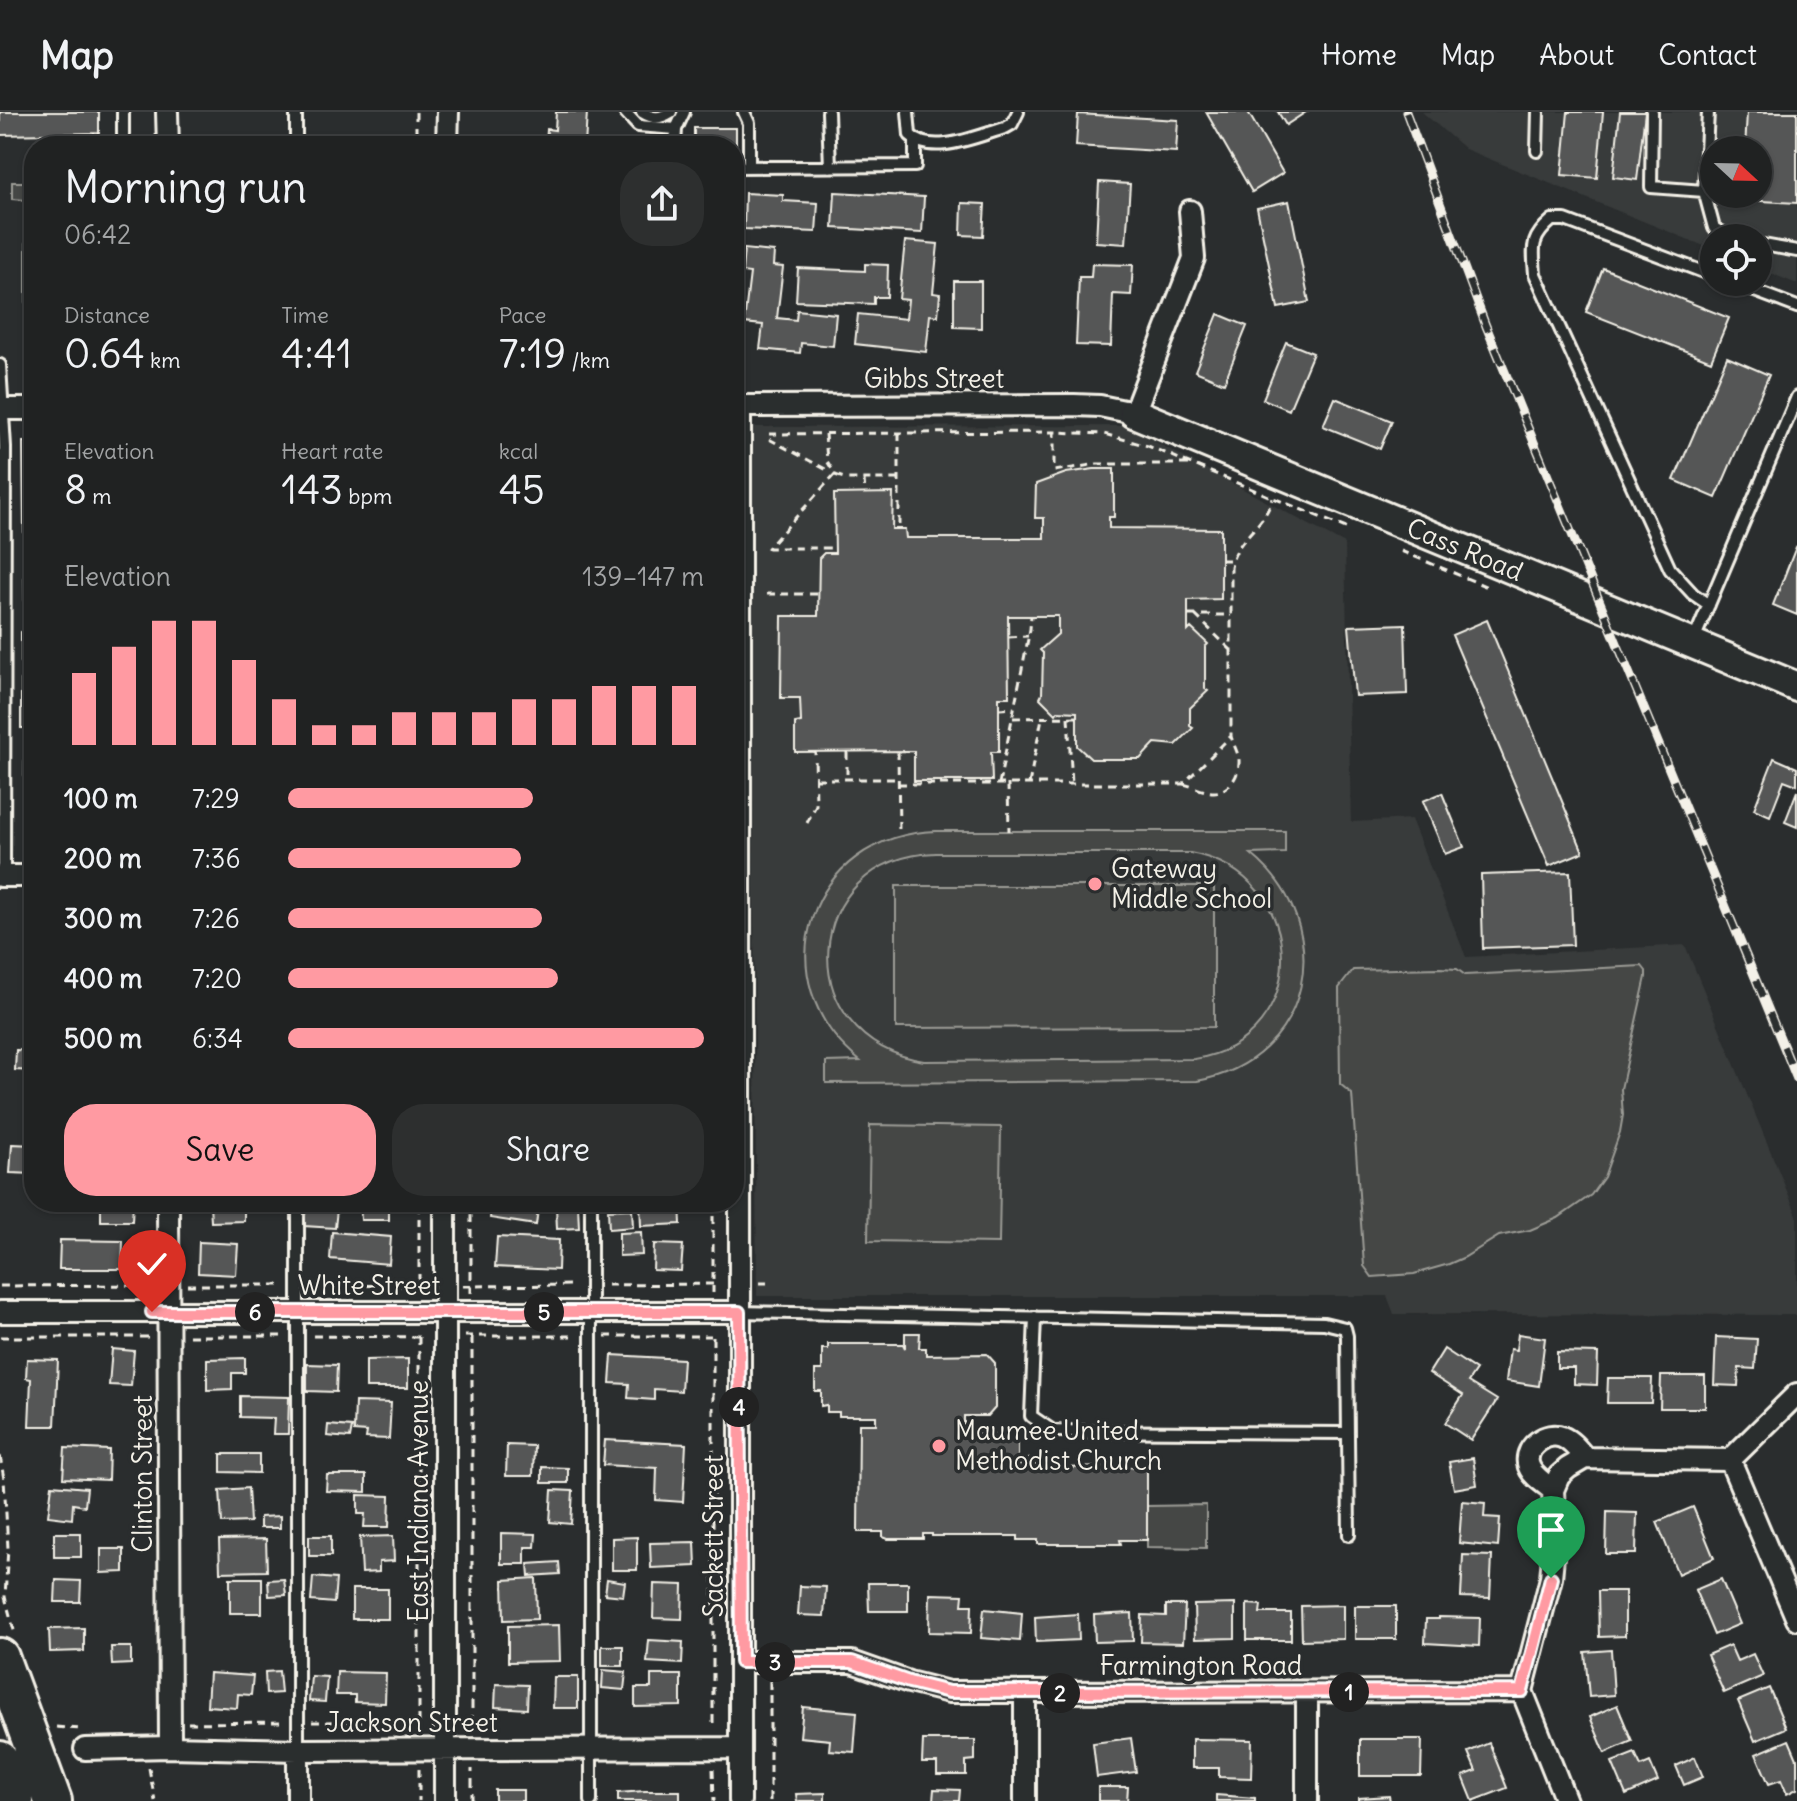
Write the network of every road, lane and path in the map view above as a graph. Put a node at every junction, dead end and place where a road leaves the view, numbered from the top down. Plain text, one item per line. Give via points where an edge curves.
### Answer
1 (123, 112) edge
2 (167, 112) edge
3 (296, 112) edge
4 (416, 112) edge
5 (448, 112) edge
6 (625, 112) edge
7 (642, 112) edge
8 (671, 112) edge
9 (684, 112) edge
10 (744, 112) edge
11 (828, 112) edge
12 (908, 112) edge
13 (1018, 112) edge
14 (1538, 112) edge
15 (1652, 112) edge
16 (1708, 112) edge
17 (676, 129) junction
18 (123, 136) edge
19 (168, 136) edge
20 (296, 136) edge
21 (416, 136) edge
22 (447, 136) edge
23 (676, 136) edge
24 (1707, 136) edge
25 (915, 140) junction
26 (1537, 151) dead end
27 (744, 167) edge
28 (749, 167) junction
29 (830, 167) junction
30 (1700, 191) edge
31 (1190, 211) dead end
32 (1772, 247) edge
33 (1797, 251) edge
34 (1700, 271) edge
35 (1768, 296) edge
36 (1797, 307) edge
37 (0, 365) edge
38 (1797, 397) edge
39 (744, 406) edge
40 (2, 409) edge
41 (24, 409) edge
42 (1134, 413) junction
43 (1054, 432) junction
44 (899, 433) junction
45 (825, 434) junction
46 (835, 474) junction
47 (864, 479) junction
48 (898, 479) junction
49 (865, 494) dead end
50 (1272, 498) dead end
51 (899, 528) dead end
52 (834, 548) dead end
53 (1221, 560) dead end
54 (1232, 560) junction
55 (767, 594) dead end
56 (818, 594) dead end
57 (1709, 605) junction
58 (1188, 615) dead end
59 (1195, 615) junction
60 (1231, 615) junction
61 (1031, 616) dead end
62 (1029, 636) junction
63 (1008, 637) dead end
64 (1692, 643) junction
65 (1231, 650) junction
66 (1797, 687) edge
67 (1014, 708) junction
68 (999, 709) dead end
69 (1068, 717) junction
70 (1077, 717) dead end
71 (1012, 718) junction
72 (1042, 718) junction
73 (1231, 736) junction
74 (898, 751) dead end
75 (815, 752) dead end
76 (847, 752) dead end
77 (816, 779) junction
78 (847, 779) junction
79 (898, 781) junction
80 (999, 784) junction
81 (1008, 784) junction
82 (1029, 784) junction
83 (1072, 784) junction
84 (1183, 784) junction
85 (807, 823) dead end
86 (1009, 831) dead end
87 (899, 835) dead end
88 (2, 876) edge
89 (24, 876) edge
90 (168, 1212) edge
91 (298, 1212) edge
92 (445, 1212) edge
93 (471, 1212) edge
94 (591, 1212) edge
95 (713, 1212) edge
96 (739, 1212) edge
97 (153, 1285) dead end
98 (0, 1286) edge
99 (446, 1311) junction
100 (471, 1311) junction
101 (0, 1312) edge
102 (168, 1312) junction
103 (297, 1312) junction
104 (592, 1312) junction
105 (713, 1312) junction
106 (739, 1312) junction
107 (1035, 1317) junction
108 (0, 1337) edge
109 (168, 1337) junction
110 (419, 1337) dead end
111 (1797, 1394) edge
112 (1348, 1433) junction
113 (0, 1456) edge
114 (1730, 1460) junction
115 (1576, 1463) junction
116 (1553, 1490) junction
117 (1349, 1535) dead end
118 (1797, 1619) edge
119 (8, 1647) edge
120 (741, 1662) junction
121 (770, 1662) junction
122 (1522, 1691) junction
123 (1307, 1692) junction
124 (1025, 1693) junction
125 (419, 1721) junction
126 (51, 1722) dead end
127 (299, 1722) junction
128 (183, 1723) dead end
129 (85, 1739) joint
130 (170, 1747) junction
131 (132, 1748) junction
132 (419, 1748) junction
133 (445, 1748) junction
134 (472, 1748) junction
135 (713, 1748) junction
136 (739, 1748) junction
137 (591, 1749) junction
138 (298, 1750) junction
139 (0, 1760) edge
140 (15, 1801) edge
141 (53, 1801) edge
142 (155, 1801) edge
143 (298, 1801) edge
144 (419, 1801) edge
145 (445, 1801) edge
146 (472, 1801) edge
147 (591, 1801) edge
148 (714, 1801) edge
149 (740, 1801) edge
150 (770, 1801) edge
151 (1025, 1801) edge
152 (1307, 1801) edge
153 (1566, 1801) edge

1 - 18 lane
2 - 19 street
3 - 20 lane
4 - 21 path
5 - 22 street
6 - 17 lane via 638,126
7 - 8 lane via 663,118
9 - 17 lane
10 - 28 lane
11 - 29 lane
12 - 25 lane via 908,131
13 - 25 lane via 1012,124 992,131 934,144
14 - 26 lane
15 - 30 lane via 1651,187
16 - 24 lane
17 - 23 lane
25 - 29 lane via 915,166
27 - 28 lane
28 - 29 lane
31 - 42 street via 1194,258
32 - 33 lane
34 - 57 lane via 1565,220 1552,220 1537,233 1535,274 1670,569
35 - 36 lane
37 - 40 lane
38 - 57 lane
39 - 42 street, Gibbs Street via 1074,405
40 - 41 street
40 - 88 lane
42 - 64 street, Cass Road
43 - 43 path via 1054,471 1097,464 1188,464 1119,438
43 - 44 path
44 - 45 path
44 - 48 path
45 - 46 path via 827,461
45 - 46 path via 769,436
46 - 47 path
46 - 52 path via 768,548
47 - 48 path
47 - 49 path
48 - 51 path
50 - 54 path via 1267,514
53 - 54 path
54 - 60 path
55 - 56 path
57 - 64 lane
58 - 59 path
59 - 60 path
59 - 65 path
60 - 65 path
61 - 62 path
62 - 63 path
62 - 67 path
64 - 66 street, Cass Road
65 - 73 path
67 - 68 path
67 - 71 path
69 - 70 path
69 - 72 path
69 - 83 path
71 - 72 path
71 - 80 path
72 - 82 path
73 - 84 path
73 - 84 path via 1238,769 1226,788 1215,792
74 - 79 path
75 - 77 path
76 - 78 path
77 - 78 path
77 - 85 path via 816,805
78 - 79 path
79 - 80 path
79 - 87 path
80 - 81 path
81 - 82 path
81 - 86 path
82 - 83 path
83 - 84 path
88 - 89 street
90 - 102 street, Clinton Street
91 - 103 lane
92 - 99 street, East Indiana Avenue
93 - 100 path
94 - 104 lane
95 - 105 path
96 - 106 street, Sackett Street
97 - 98 path
99 - 100 street, White Street
99 - 103 street, White Street
99 - 133 street, East Indiana Avenue
100 - 104 street, White Street
100 - 134 path
101 - 102 street, White Street
102 - 103 street, White Street
102 - 109 street, Clinton Street
103 - 127 lane
104 - 105 street, White Street
104 - 137 lane
105 - 106 street, White Street
105 - 135 path
106 - 107 lane
106 - 120 street, Sackett Street
107 - 112 lane via 1324,1323 1345,1328
107 - 112 lane via 1031,1416 1053,1431
108 - 109 path
109 - 130 street, Clinton Street
110 - 125 path
111 - 114 street
112 - 117 lane
113 - 119 path via 8,1548
114 - 115 street
114 - 118 street
115 - 116 street via 1559,1476
115 - 116 street via 1572,1443 1561,1436 1538,1441 1528,1465
116 - 122 street via 1551,1578
119 - 141 highway
120 - 121 street, Farmington Road
120 - 136 street, Sackett Street
121 - 124 street, Farmington Road via 852,1662 949,1692
121 - 150 path
122 - 123 street, Farmington Road
122 - 153 street
123 - 124 street, Farmington Road
123 - 152 street
124 - 151 street
125 - 127 path
125 - 132 path
126 - 129 path
127 - 128 path
127 - 138 lane
129 - 131 street, Jackson Street
130 - 131 street, Jackson Street
130 - 138 street, Jackson Street
131 - 142 path via 150,1770
132 - 133 street, Jackson Street
132 - 138 street, Jackson Street
132 - 144 path
133 - 134 street, Jackson Street
133 - 145 street, East Indiana Avenue
134 - 137 street, Jackson Street
134 - 146 path
135 - 136 street, Jackson Street
135 - 137 street, Jackson Street
135 - 148 path
136 - 149 street, Sackett Street
137 - 147 lane
138 - 143 street
139 - 140 highway

